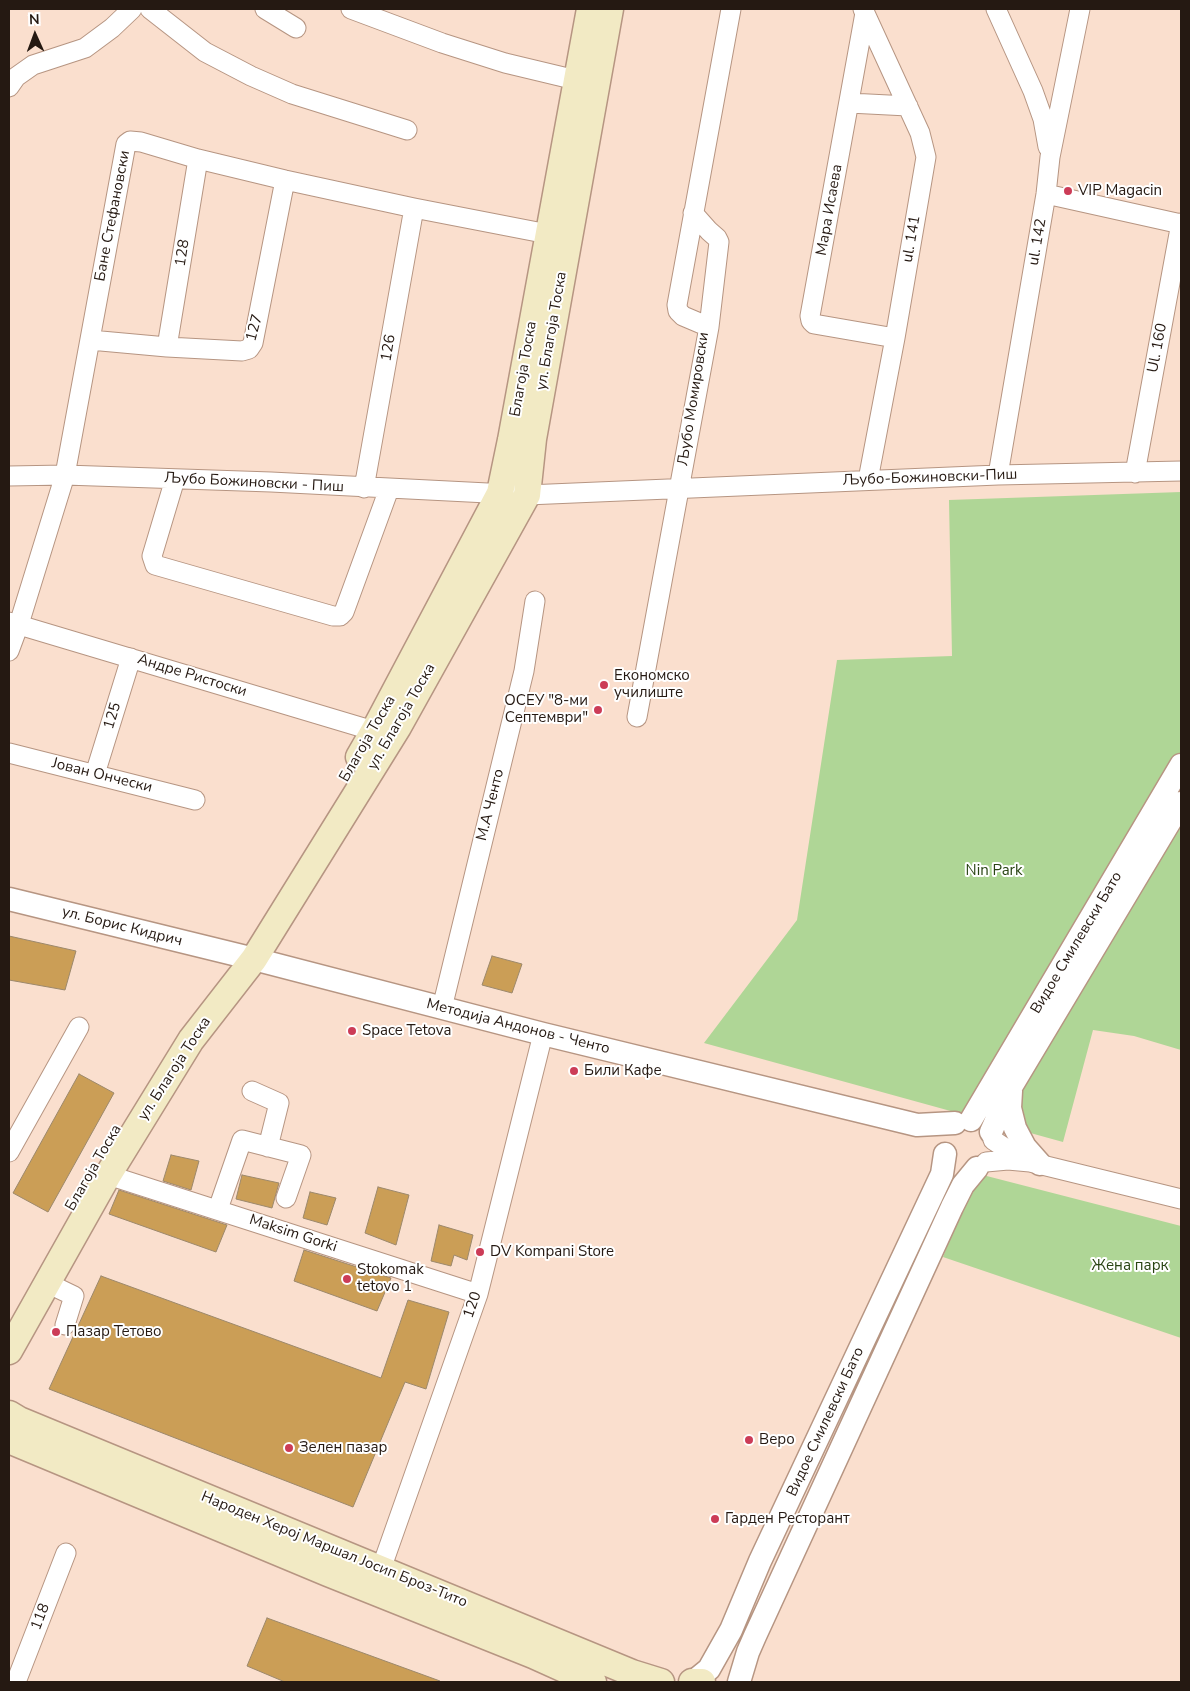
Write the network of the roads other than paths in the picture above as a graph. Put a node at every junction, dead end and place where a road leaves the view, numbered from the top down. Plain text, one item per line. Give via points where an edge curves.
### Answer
1 (132, 9) edge
2 (150, 9) edge
3 (265, 9) edge
4 (351, 9) edge
5 (590, 9) edge
6 (610, 9) edge
7 (732, 9) edge
8 (996, 9) edge
9 (1080, 9) edge
10 (864, 11) edge
11 (296, 28) dead end
12 (576, 80) junction
13 (9, 86) edge
14 (849, 103) junction
15 (908, 106) junction
16 (406, 130) dead end
17 (1050, 157) junction
18 (198, 159) junction
19 (285, 180) junction
20 (1046, 194) junction
21 (414, 208) junction
22 (693, 213) junction
23 (1181, 223) edge
24 (548, 234) junction
25 (709, 327) junction
26 (895, 338) junction
27 (90, 340) junction
28 (167, 347) junction
29 (1181, 471) edge
30 (1135, 473) junction
31 (65, 475) junction
32 (998, 475) junction
33 (9, 476) edge
34 (175, 479) junction
35 (868, 480) junction
36 (364, 488) junction
37 (389, 489) junction
38 (679, 490) junction
39 (500, 493) junction
40 (527, 495) junction
41 (536, 601) dead end
42 (14, 623) edge
43 (9, 651) edge
44 (131, 658) junction
45 (637, 717) dead end
46 (374, 731) junction
47 (9, 753) edge
48 (1181, 765) edge
49 (95, 774) junction
50 (195, 800) dead end
51 (1181, 803) edge
52 (9, 899) edge
53 (245, 957) junction
54 (442, 1008) junction
55 (79, 1027) dead end
56 (543, 1034) junction
57 (1011, 1087) junction
58 (252, 1091) dead end
59 (963, 1122) junction
60 (917, 1124) junction
61 (992, 1136) junction
62 (268, 1147) junction
63 (945, 1150) junction
64 (9, 1152) edge
65 (1035, 1163) junction
66 (981, 1165) junction
67 (108, 1175) junction
68 (286, 1198) dead end
69 (1181, 1199) edge
70 (218, 1209) junction
71 (47, 1283) junction
72 (478, 1294) junction
73 (9, 1317) edge
74 (65, 1325) dead end
75 (9, 1351) edge
76 (9, 1414) edge
77 (9, 1440) edge
78 (66, 1553) dead end
79 (381, 1569) junction
80 (16, 1682) edge
81 (594, 1682) edge
82 (661, 1682) edge
83 (693, 1682) edge
84 (702, 1682) edge
85 (739, 1682) edge

1 - 13 street via 84,48 33,65
2 - 16 street via 205,52 251,76 292,94
3 - 11 street
4 - 12 street via 487,58
5 - 12 main road, Благоја Тоска
6 - 40 main road, ул. Благоја Тоска via 535,429
7 - 22 street, Љубо Момировски
8 - 17 street via 1033,91 1043,119
9 - 17 street, ul. 142
10 - 14 street, Мара Исаева
10 - 15 street, ul. 141
12 - 24 main road, Благоја Тоска
14 - 15 street
14 - 26 street, Мара Исаева via 810,316 814,324
15 - 26 street, ul. 141 via 926,157
17 - 20 street, ul. 142
18 - 19 street, Бане Стефановски
18 - 27 street, Бане Стефановски via 135,141 126,144
18 - 28 street, 128
19 - 21 street, Бане Стефановски
19 - 28 street, 127 via 253,342 242,352
20 - 23 street
20 - 32 street, ul. 142
21 - 24 street, Бане Стефановски
21 - 36 street, 126
22 - 25 street via 719,242
22 - 25 street, Љубо Момировски via 676,305 683,316
23 - 30 street, Ul. 160
24 - 39 main road, Благоја Тоска
25 - 38 street, Љубо Момировски
26 - 35 street, ul. 141
27 - 28 street, 127
27 - 31 street, Бане Стефановски
29 - 30 street, Љубо-Божиновски-Пиш
30 - 32 street, Љубо-Божиновски-Пиш
31 - 33 street, Љубо Божиновски - Пиш
31 - 34 street, Љубо Божиновски - Пиш
31 - 42 street, Бане Стефановски
32 - 35 street, Љубо-Божиновски-Пиш
34 - 36 street, Љубо Божиновски - Пиш
34 - 37 street via 152,556 155,565 333,616 344,612
35 - 38 street, Љубо-Божиновски-Пиш
36 - 37 street, Љубо Божиновски - Пиш
37 - 39 street, Љубо Божиновски - Пиш
38 - 40 street, Љубо-Божиновски-Пиш
38 - 45 street, Љубо Момировски
39 - 40 street, Љубо Божиновски - Пиш
39 - 46 main road, Благоја Тоска
40 - 53 main road, ул. Благоја Тоска via 398,727
41 - 54 street, М.А Ченто via 524,671
42 - 43 street, Бане Стефановски
42 - 44 street, Андре Ристоски
44 - 46 street, Андре Ристоски
44 - 49 street, 125
46 - 53 main road, Благоја Тоска
47 - 49 street, Јован Ончески
48 - 59 street, Видое Смилевски Бато
49 - 50 street, Јован Ончески
51 - 57 street, Видое Смилевски Бато
52 - 53 street, ул. Борис Кидрич
53 - 54 street, Методија Андонов - Ченто
53 - 67 main road, ул. Благоја Тоска
53 - 73 main road, Благоја Тоска via 130,1106
54 - 56 street, Методија Андонов - Ченто
55 - 64 street
56 - 60 street, Методија Андонов - Ченто
56 - 72 street, 120
57 - 61 street, Видое Смилевски Бато
57 - 65 street via 1010,1108 1015,1128
58 - 62 street via 279,1104
59 - 60 street, Методија Андонов - Ченто
59 - 61 street via 979,1121
59 - 63 street via 949,1130
60 - 63 street, Методија Андонов - Ченто
61 - 65 street via 1011,1152
61 - 66 street via 994,1148 991,1156
62 - 68 street via 301,1155
62 - 70 street via 242,1140
63 - 66 street via 950,1161 958,1167 967,1169
63 - 83 street, Видое Смилевски Бато via 942,1174 935,1190 760,1561 731,1630 709,1669
65 - 66 street via 1008,1160
65 - 69 street
66 - 85 street, Видое Смилевски Бато via 963,1185 952,1207 755,1636
67 - 70 street, Maksim Gorki
67 - 71 main road, ул. Благоја Тоска
70 - 72 street, Maksim Gorki
71 - 74 street via 74,1296
71 - 75 main road, ул. Благоја Тоска
72 - 79 street, 120
76 - 79 main road, Народен Херој Маршал Јосип Броз-Тито
77 - 81 main road, Народен Херој Маршал Јосип Броз-Тито
78 - 80 street, 118
79 - 82 main road, Народен Херој Маршал Јосип Броз-Тито via 632,1674
83 - 84 main road

